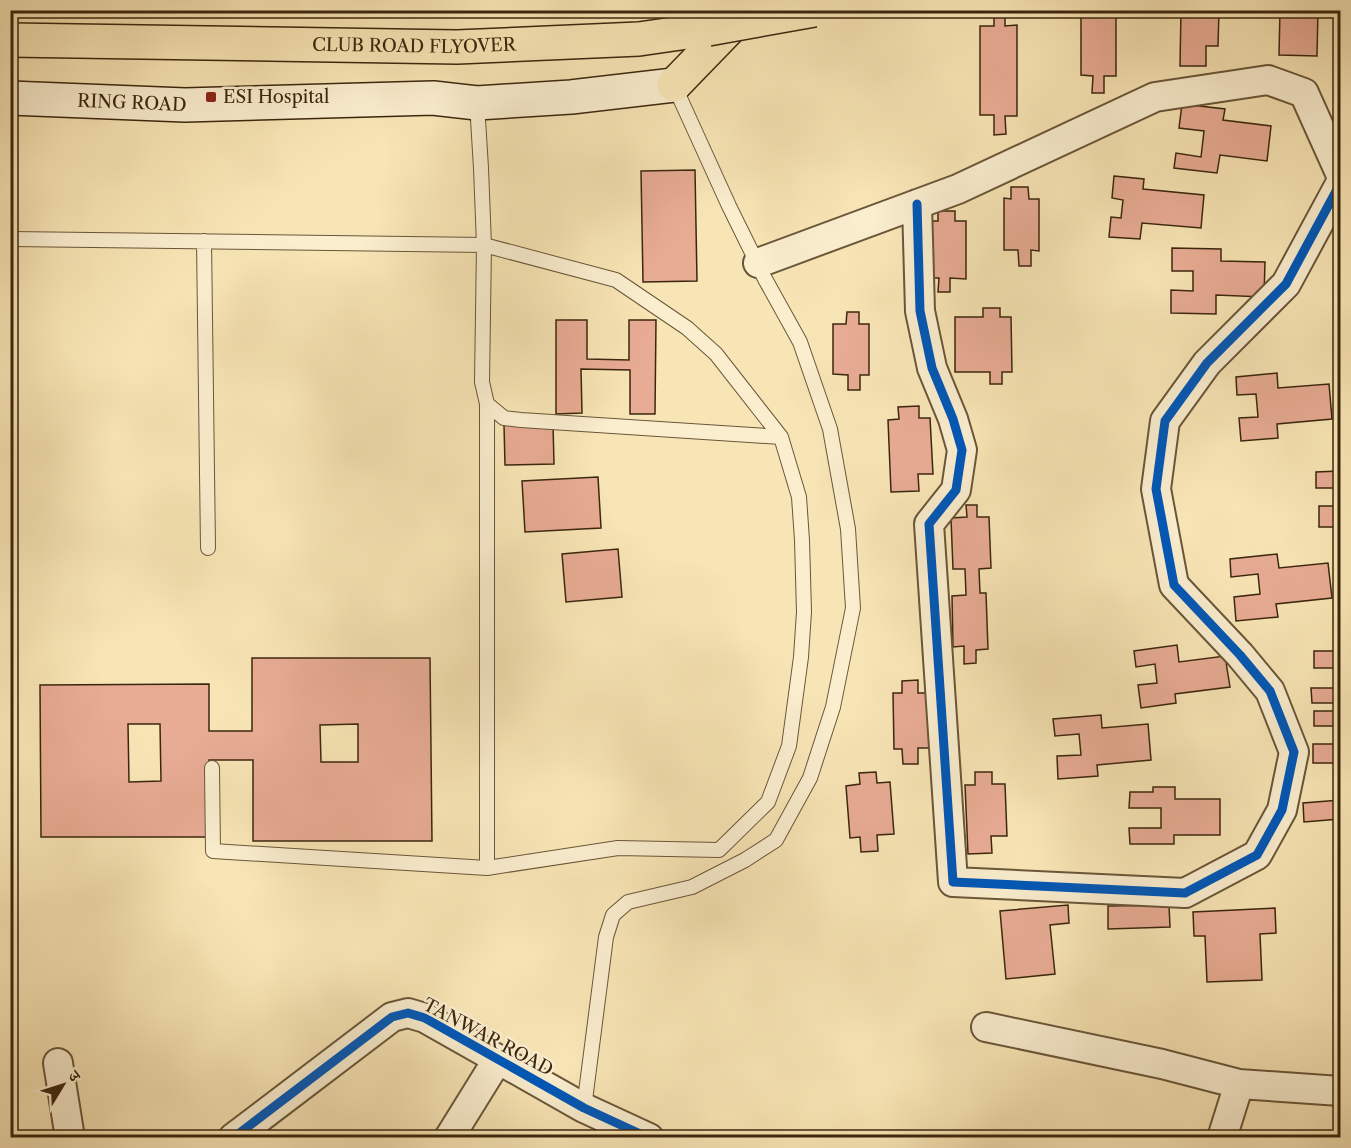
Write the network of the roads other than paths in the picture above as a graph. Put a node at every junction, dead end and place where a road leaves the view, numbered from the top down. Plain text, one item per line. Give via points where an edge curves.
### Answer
1 (747, 10) edge
2 (814, 10) edge
3 (10, 40) edge
4 (674, 85) junction
5 (10, 98) edge
6 (477, 103) junction
7 (1341, 173) edge
8 (1341, 184) edge
9 (917, 204) junction
10 (10, 239) edge
11 (204, 241) junction
12 (484, 245) junction
13 (758, 263) junction
14 (487, 404) junction
15 (781, 437) junction
16 (208, 548) dead end
17 (212, 768) dead end
18 (487, 868) junction
19 (986, 1027) dead end
20 (498, 1059) junction
21 (58, 1063) dead end
22 (1239, 1084) junction
23 (1341, 1091) edge
24 (584, 1108) junction
25 (70, 1137) edge
26 (233, 1137) edge
27 (448, 1137) edge
28 (649, 1137) edge
29 (1222, 1137) edge

1 - 4 main road
2 - 3 main road, CLUB ROAD FLYOVER, bridge via 639,39 457,47
4 - 6 main road, RING ROAD
4 - 13 lane
5 - 6 main road, RING ROAD via 185,105 433,98
6 - 12 lane
7 - 9 street via 1304,93 1268,80 1155,97 958,189
8 - 9 street via 1286,284 1207,363 1165,421 1156,489 1174,585 1270,691 1294,752 1282,810 1257,855 1185,893 953,882 929,524 956,490 962,450 932,368 920,311
9 - 13 street
10 - 11 lane
11 - 12 lane
11 - 16 lane
12 - 14 lane via 482,382
12 - 15 lane via 616,280 687,328 716,354
13 - 24 lane via 800,342 830,429 848,529 853,608 834,707 810,778 776,840 692,887 628,902 613,915 606,937
14 - 15 lane via 504,418 521,420
14 - 18 lane
15 - 18 lane via 799,497 804,612 789,746 768,802 719,850 618,848
17 - 18 lane via 213,851
19 - 22 street
20 - 24 street, TANWAR ROAD
20 - 26 street, TANWAR ROAD via 425,1018 408,1013 392,1017
20 - 27 street
21 - 25 street
22 - 23 street
22 - 29 street
24 - 28 street, TANWAR ROAD

